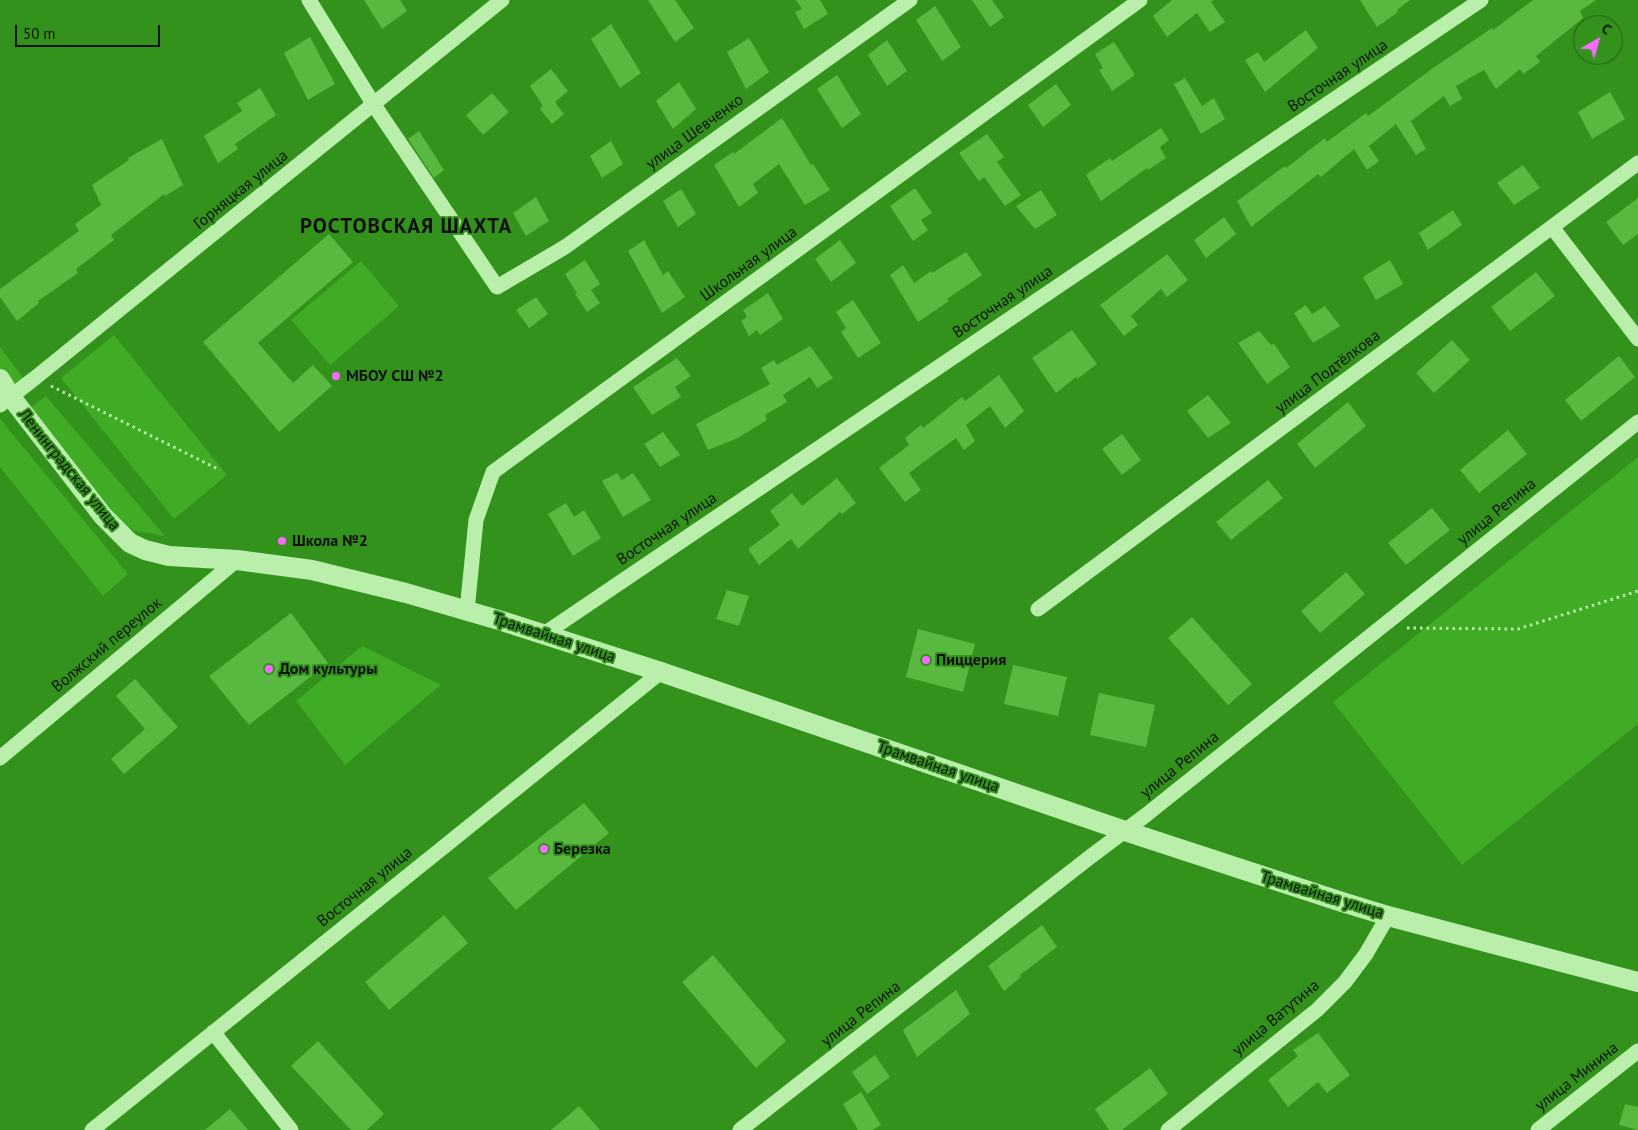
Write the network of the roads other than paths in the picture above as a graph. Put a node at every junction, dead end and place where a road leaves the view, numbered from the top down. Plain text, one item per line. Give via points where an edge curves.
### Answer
1 (309, 0) edge
2 (502, 0) edge
3 (910, 0) edge
4 (1140, 0) edge
5 (1481, 0) edge
6 (374, 105) junction
7 (1638, 163) edge
8 (1552, 227) junction
9 (1638, 339) edge
10 (0, 379) edge
11 (6, 401) edge
12 (1638, 422) edge
13 (237, 560) junction
14 (1038, 609) dead end
15 (467, 610) junction
16 (544, 634) junction
17 (661, 672) junction
18 (0, 758) edge
19 (1125, 832) junction
20 (1388, 916) junction
21 (1638, 982) edge
22 (213, 1032) junction
23 (1638, 1051) edge
24 (92, 1130) edge
25 (291, 1130) edge
26 (740, 1130) edge
27 (1168, 1130) edge
28 (1538, 1130) edge

1 - 6 street
2 - 6 street, Горняцкая улица
3 - 6 street, улица Шевченко via 565,247 497,287
4 - 15 street, Школьная улица via 493,472 476,520
5 - 16 street, Восточная улица
6 - 11 street, Горняцкая улица
7 - 8 street, улица Подтёлкова
8 - 9 street
8 - 14 street, улица Подтёлкова
10 - 11 street, Ленинградская улица
11 - 13 street, Ленинградская улица via 103,516 130,543 170,556
12 - 19 street, улица Репина
13 - 15 street, Трамвайная улица via 312,570
13 - 18 street, Волжский переулок
15 - 16 street, Трамвайная улица
16 - 17 street, Трамвайная улица
17 - 19 street, Трамвайная улица
17 - 22 street, Восточная улица
19 - 20 street, Трамвайная улица
19 - 26 street, улица Репина
20 - 21 street, Трамвайная улица
20 - 27 street, улица Ватутина via 1361,961 1317,1010
22 - 24 street, Восточная улица
22 - 25 street
23 - 28 street, улица Минина

